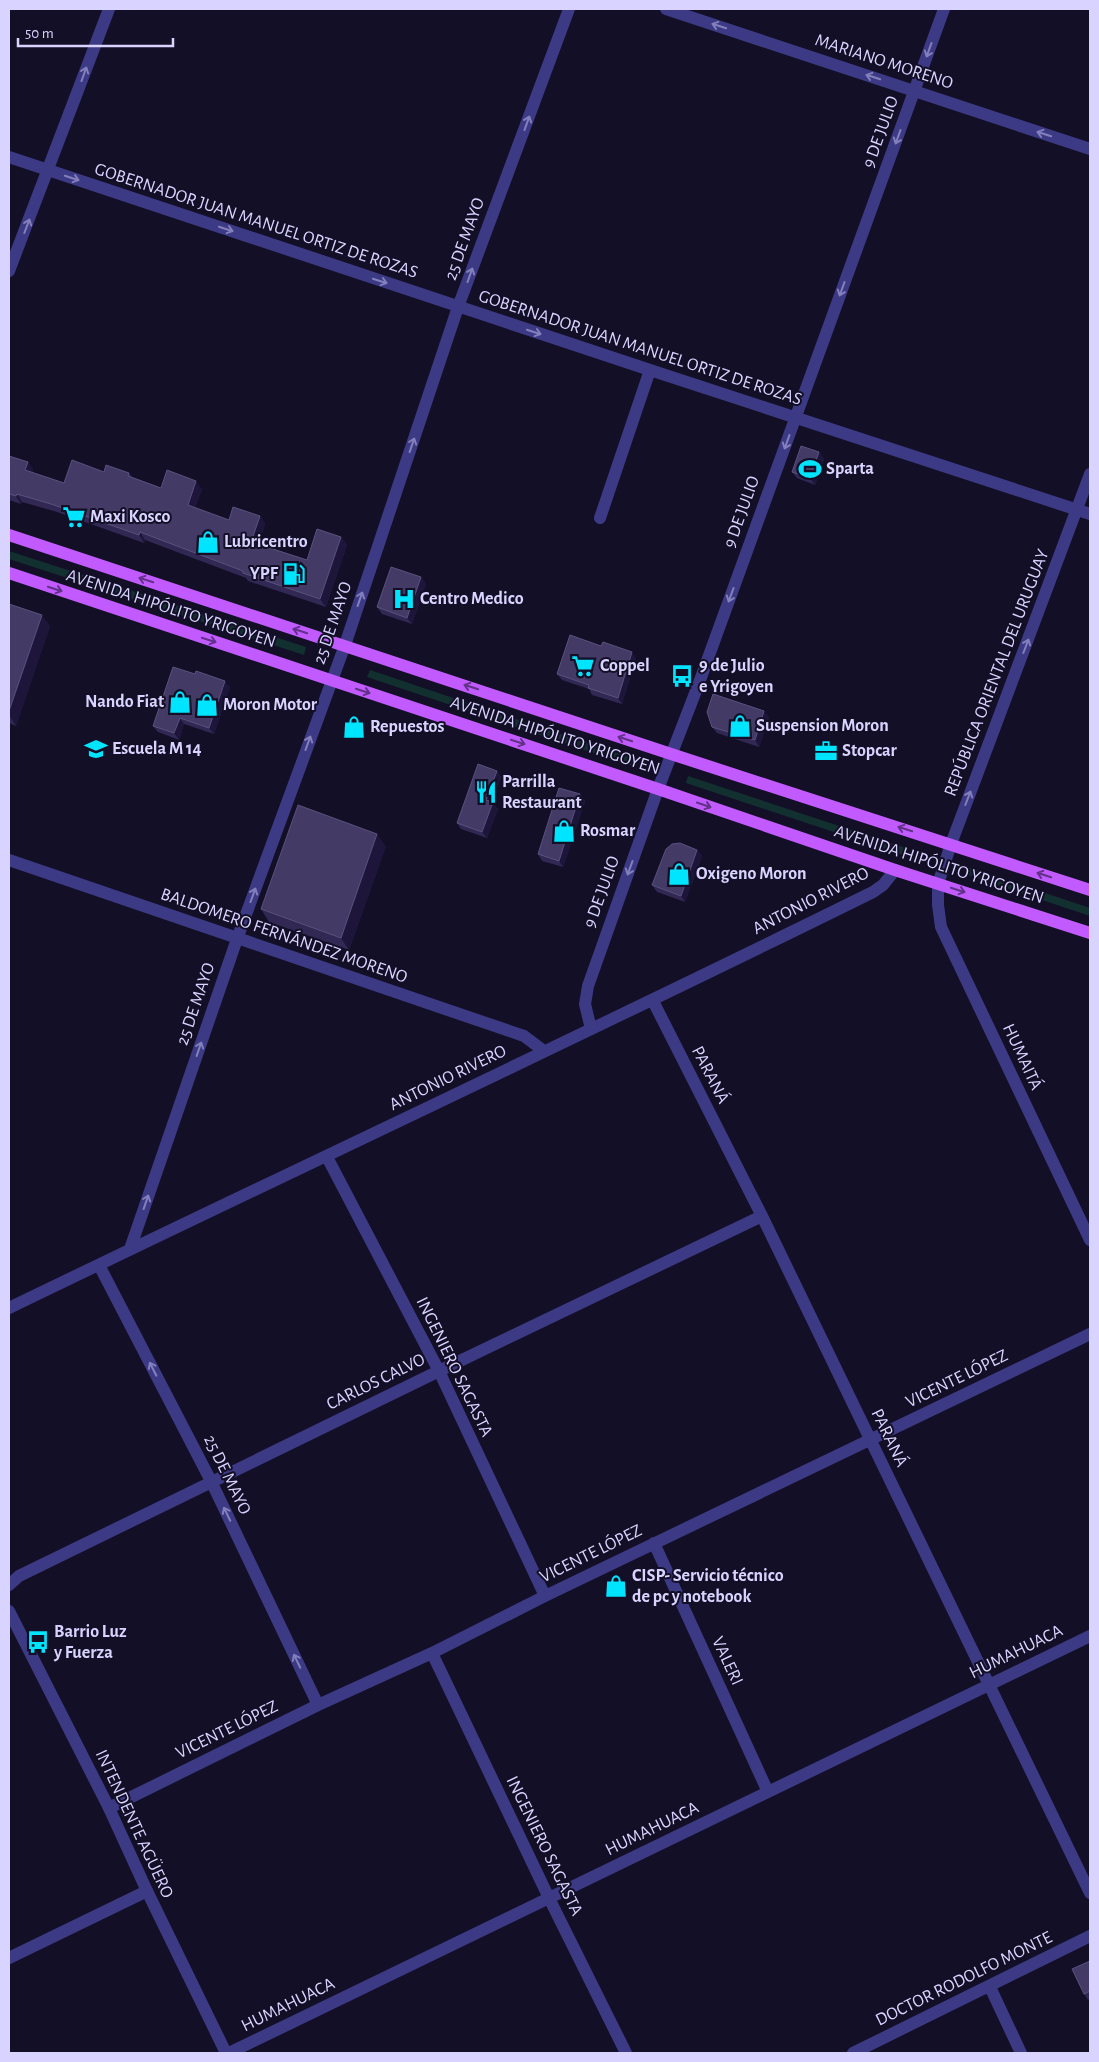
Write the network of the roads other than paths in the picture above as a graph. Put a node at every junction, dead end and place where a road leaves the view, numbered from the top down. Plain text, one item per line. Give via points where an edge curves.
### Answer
1 (109, 9) edge
2 (570, 9) edge
3 (666, 9) edge
4 (944, 9) edge
5 (914, 91) junction
6 (1090, 149) edge
7 (9, 157) edge
8 (49, 170) junction
9 (9, 272) edge
10 (458, 307) junction
11 (650, 370) junction
12 (796, 417) junction
13 (1090, 474) edge
14 (1077, 509) junction
15 (1090, 514) edge
16 (600, 518) dead end
17 (9, 535) edge
18 (9, 573) edge
19 (344, 645) junction
20 (331, 681) junction
21 (671, 754) junction
22 (658, 789) junction
23 (951, 844) junction
24 (9, 860) edge
25 (895, 870) junction
26 (938, 884) junction
27 (1090, 890) edge
28 (1090, 933) edge
29 (237, 939) junction
30 (653, 1001) junction
31 (591, 1029) junction
32 (544, 1051) junction
33 (327, 1157) junction
34 (762, 1216) junction
35 (1090, 1240) edge
36 (130, 1248) junction
37 (99, 1265) junction
38 (9, 1308) edge
39 (1090, 1334) edge
40 (438, 1371) junction
41 (870, 1439) junction
42 (211, 1481) junction
43 (654, 1543) junction
44 (9, 1585) edge
45 (545, 1596) junction
46 (9, 1611) edge
47 (1090, 1636) edge
48 (432, 1653) junction
49 (989, 1685) junction
50 (318, 1704) junction
51 (768, 1792) junction
52 (109, 1808) junction
53 (146, 1891) junction
54 (1090, 1893) edge
55 (549, 1898) junction
56 (1090, 1936) edge
57 (9, 1958) edge
58 (990, 1988) junction
59 (228, 2053) edge
60 (626, 2053) edge
61 (854, 2053) edge
62 (1021, 2053) edge

8 -> 1 street
10 -> 2 street, 25 DE MAYO
5 -> 3 street, MARIANO MORENO
4 -> 5 street, 9 DE JULIO
6 -> 5 street, MARIANO MORENO
5 -> 12 street, 9 DE JULIO
7 - 8 street, GOBERNADOR JUAN MANUEL ORTIZ DE ROZAS
9 -> 8 street
8 -> 10 street, GOBERNADOR JUAN MANUEL ORTIZ DE ROZAS
10 -> 11 street, GOBERNADOR JUAN MANUEL ORTIZ DE ROZAS
19 -> 10 street, 25 DE MAYO
11 - 12 street, GOBERNADOR JUAN MANUEL ORTIZ DE ROZAS
11 - 16 street
12 - 14 street, GOBERNADOR JUAN MANUEL ORTIZ DE ROZAS
12 -> 21 street, 9 DE JULIO
13 - 14 street, REPÚBLICA ORIENTAL DEL URUGUAY
14 - 15 street, GOBERNADOR JUAN MANUEL ORTIZ DE ROZAS
23 -> 14 street, REPÚBLICA ORIENTAL DEL URUGUAY
19 -> 17 main road, AVENIDA HIPÓLITO YRIGOYEN
18 -> 20 main road, AVENIDA HIPÓLITO YRIGOYEN
19 - 20 street, 25 DE MAYO
21 -> 19 main road, AVENIDA HIPÓLITO YRIGOYEN
20 -> 22 main road, AVENIDA HIPÓLITO YRIGOYEN
29 -> 20 street, 25 DE MAYO
21 - 22 street, 9 DE JULIO
23 -> 21 main road, AVENIDA HIPÓLITO YRIGOYEN
22 -> 25 main road, AVENIDA HIPÓLITO YRIGOYEN
22 -> 31 street, 9 DE JULIO via 588,986 585,1004
23 - 26 street, REPÚBLICA ORIENTAL DEL URUGUAY
27 -> 23 main road, AVENIDA HIPÓLITO YRIGOYEN
24 - 29 street, BALDOMERO FERNÁNDEZ MORENO
25 - 26 main road, AVENIDA HIPÓLITO YRIGOYEN
25 - 30 street, ANTONIO RIVERO via 872,892
26 -> 28 main road, AVENIDA HIPÓLITO YRIGOYEN
26 - 35 street, HUMAITÁ via 941,927
29 - 32 street, BALDOMERO FERNÁNDEZ MORENO via 524,1036
36 -> 29 street, 25 DE MAYO
30 - 31 street, ANTONIO RIVERO
30 - 34 street, PARANÁ
31 - 32 street, ANTONIO RIVERO
32 - 33 street, ANTONIO RIVERO
33 - 36 street, ANTONIO RIVERO
33 - 40 street, INGENIERO SAGASTA
34 - 40 street, CARLOS CALVO
34 - 41 street, PARANÁ
36 - 37 street, ANTONIO RIVERO
37 - 38 street, ANTONIO RIVERO
42 -> 37 street, 25 DE MAYO
39 - 41 street, VICENTE LÓPEZ
40 - 42 street, CARLOS CALVO
40 - 45 street, INGENIERO SAGASTA
41 - 43 street, VICENTE LÓPEZ
41 - 49 street, PARANÁ
42 - 44 street, CARLOS CALVO via 19,1576
50 -> 42 street, 25 DE MAYO
43 - 45 street, VICENTE LÓPEZ
43 - 51 street, VALERI
45 - 48 street, VICENTE LÓPEZ
46 - 52 street, INTENDENTE AGÜERO
47 - 49 street, HUMAHUACA
48 - 50 street, VICENTE LÓPEZ
48 - 55 street, INGENIERO SAGASTA
49 - 51 street, HUMAHUACA
49 - 54 street, PARANÁ
50 - 52 street, VICENTE LÓPEZ
51 - 55 street, HUMAHUACA
52 - 53 street, INTENDENTE AGÜERO
53 - 57 street
53 - 59 street, INTENDENTE AGÜERO
55 - 59 street, HUMAHUACA
55 - 60 street, INGENIERO SAGASTA
56 - 58 street, DOCTOR RODOLFO MONTE
58 - 61 street, DOCTOR RODOLFO MONTE
58 - 62 street

